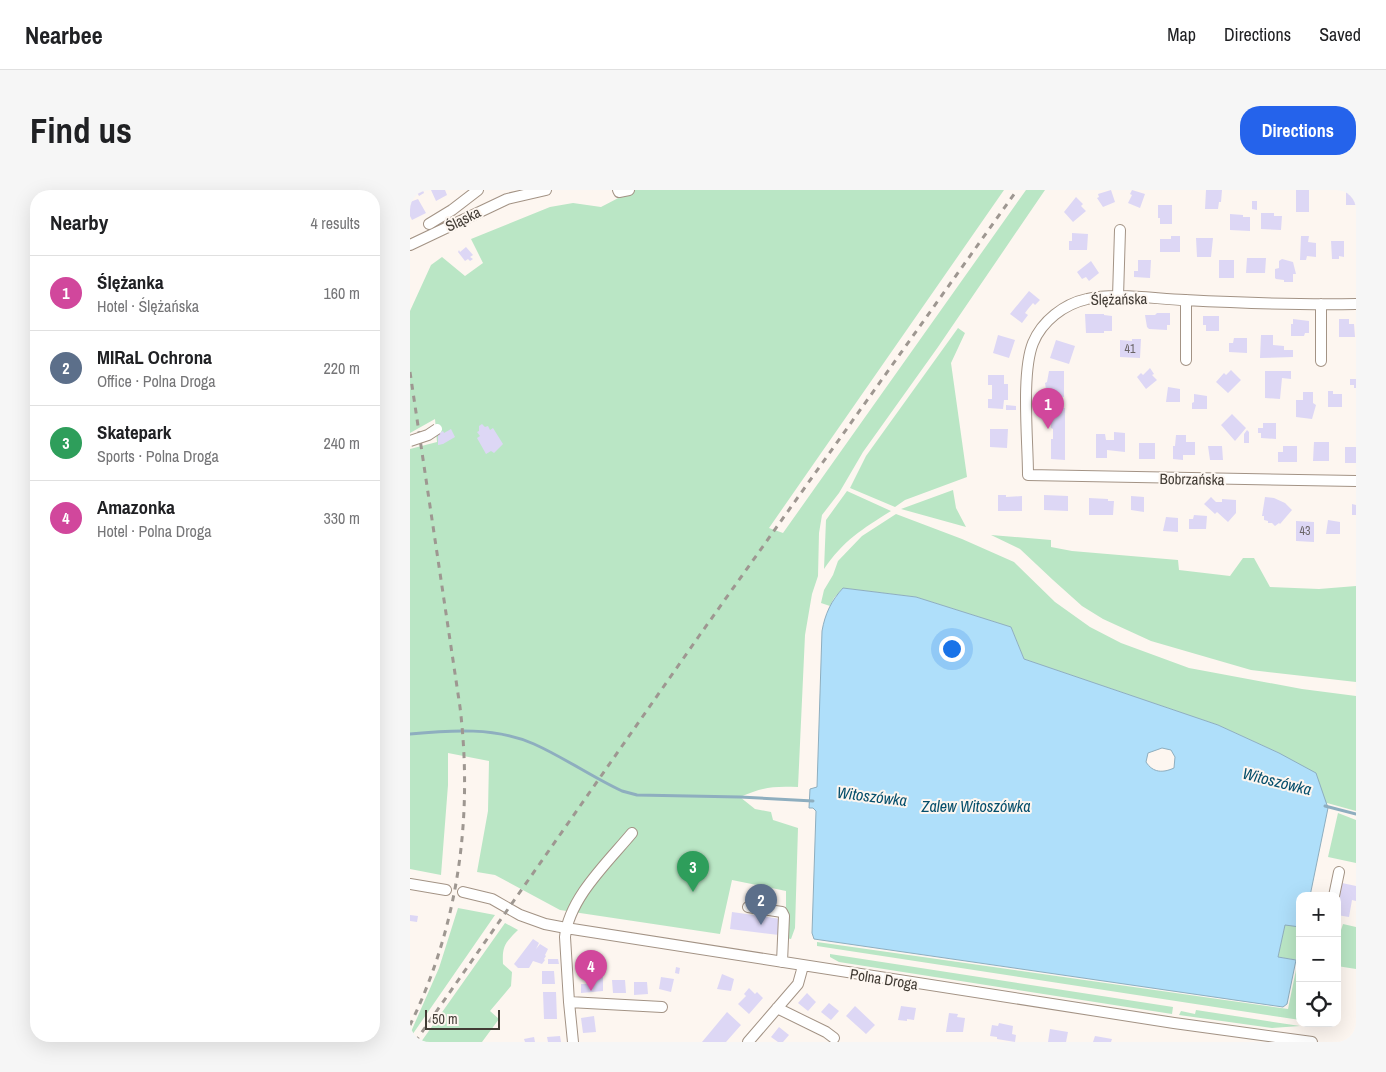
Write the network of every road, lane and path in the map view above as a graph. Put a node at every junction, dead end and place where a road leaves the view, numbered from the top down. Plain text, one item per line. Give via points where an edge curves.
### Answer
1 (478, 190) edge
2 (546, 190) edge
3 (618, 190) edge
4 (628, 190) edge
5 (525, 192) edge
6 (429, 224) dead end
7 (1120, 230) dead end
8 (410, 245) edge
9 (1118, 297) junction
10 (1186, 300) junction
11 (1321, 304) junction
12 (1356, 304) edge
13 (1186, 360) dead end
14 (1321, 361) dead end
15 (436, 429) dead end
16 (410, 441) edge
17 (1028, 475) joint
18 (1356, 481) edge
19 (632, 833) dead end
20 (1339, 872) dead end
21 (410, 884) edge
22 (446, 890) dead end
23 (463, 892) dead end
24 (1335, 892) edge
25 (748, 907) dead end
26 (566, 928) junction
27 (782, 962) junction
28 (803, 966) junction
29 (569, 1002) junction
30 (662, 1008) dead end
31 (777, 1008) junction
32 (1232, 1037) edge
33 (834, 1038) dead end
34 (573, 1042) edge
35 (748, 1042) edge
36 (1312, 1042) edge

1 - 6 street
2 - 5 street, Śląska
3 - 4 street
5 - 8 street, Śląska
7 - 9 street
9 - 10 street, Ślężańska
9 - 17 street, Ślężańska via 1088,298 1065,308 1052,317 1034,341 1030,351 1027,391
10 - 11 street, Ślężańska
10 - 13 street
11 - 12 street, Ślężańska
11 - 14 street
15 - 16 street, bridge
17 - 18 street, Bobrzańska
19 - 26 street via 590,883
20 - 24 street
21 - 22 street
23 - 26 street, Polna Droga via 492,899 520,915 545,924
25 - 27 street via 782,912
26 - 27 street, Polna Droga
26 - 29 street
27 - 28 street, Polna Droga
28 - 31 street via 798,984
28 - 32 street, Polna Droga
29 - 30 street
29 - 34 street
31 - 33 street
31 - 35 street
32 - 36 street, Polna Droga

